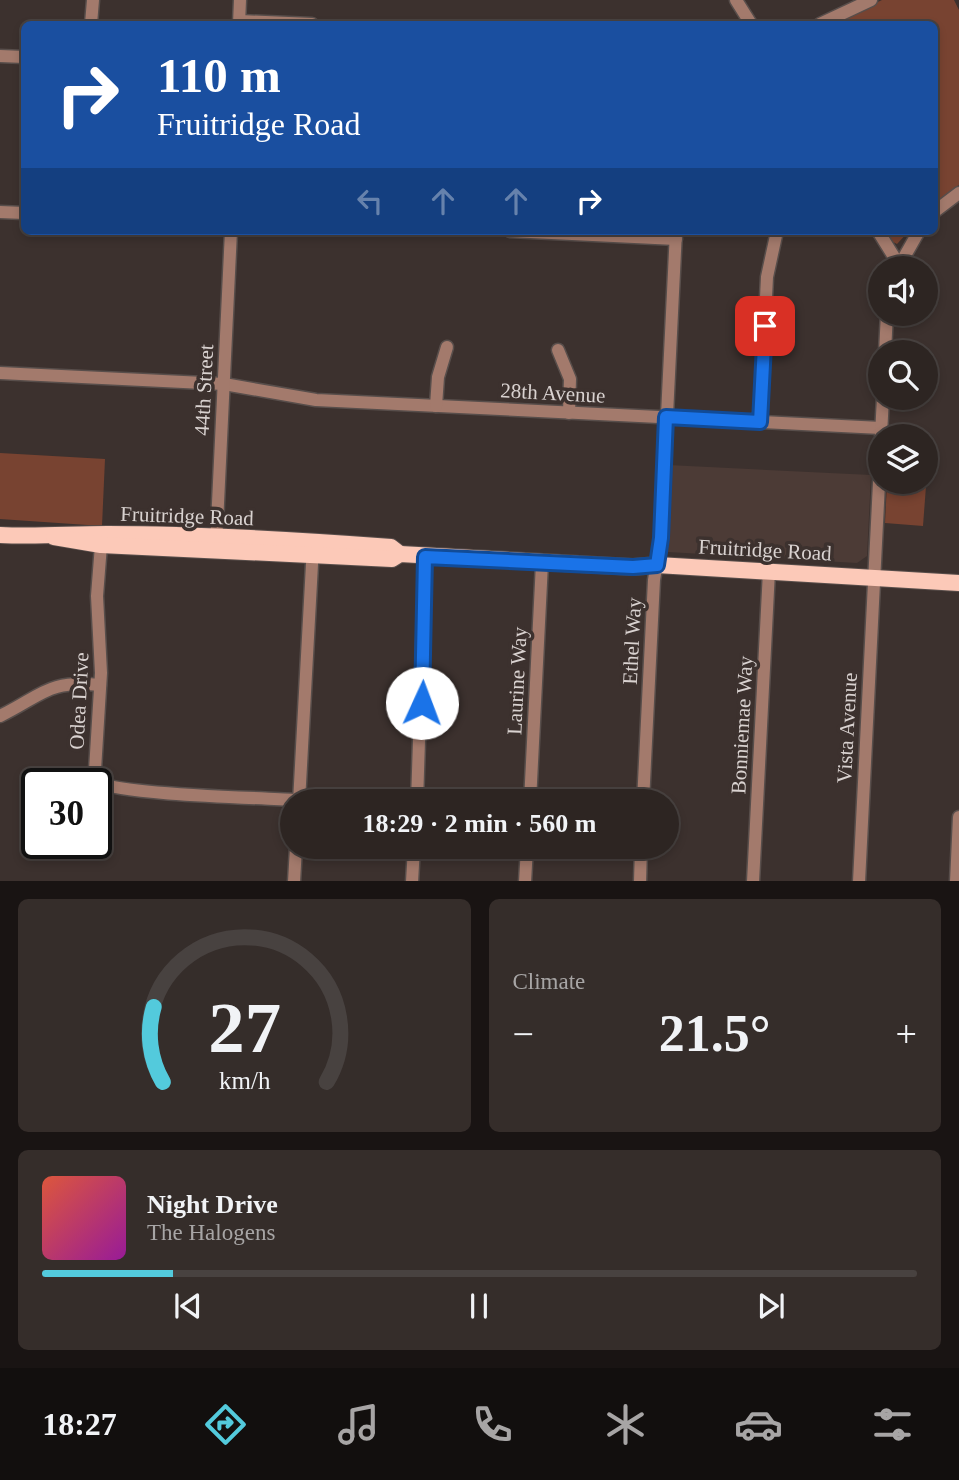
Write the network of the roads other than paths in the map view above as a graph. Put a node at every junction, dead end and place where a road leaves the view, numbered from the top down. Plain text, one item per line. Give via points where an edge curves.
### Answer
1 (93, 0) edge
2 (240, 0) edge
3 (736, 0) edge
4 (871, 0) edge
5 (850, 4) edge
6 (91, 21) edge
7 (239, 21) edge
8 (749, 21) edge
9 (824, 21) edge
10 (0, 56) edge
11 (21, 57) edge
12 (959, 193) edge
13 (938, 209) edge
14 (0, 212) edge
15 (21, 213) edge
16 (231, 235) edge
17 (676, 235) edge
18 (776, 235) edge
19 (880, 235) edge
20 (917, 235) edge
21 (892, 256) edge
22 (904, 256) edge
23 (447, 347) dead end
24 (558, 350) dead end
25 (0, 373) edge
26 (224, 384) junction
27 (436, 407) junction
28 (569, 413) junction
29 (666, 417) junction
30 (760, 422) junction
31 (868, 431) edge
32 (878, 494) edge
33 (0, 535) edge
34 (54, 537) junction
35 (101, 545) junction
36 (216, 545) junction
37 (312, 549) junction
38 (425, 557) junction
39 (542, 563) junction
40 (657, 565) junction
41 (769, 571) junction
42 (874, 577) junction
43 (959, 583) edge
44 (100, 685) junction
45 (0, 716) edge
46 (300, 789) edge
47 (417, 789) edge
48 (531, 789) edge
49 (644, 789) edge
50 (280, 800) edge
51 (959, 817) edge
52 (295, 859) edge
53 (413, 859) edge
54 (527, 859) edge
55 (641, 859) edge
56 (294, 881) edge
57 (412, 881) edge
58 (526, 881) edge
59 (640, 881) edge
60 (753, 881) edge
61 (859, 881) edge
62 (956, 881) edge

1 - 6 street
2 - 7 street
3 - 8 street
4 - 5 street
5 - 9 street
10 - 11 street
12 - 13 street
14 - 15 street
16 - 26 street, 44th Street
17 - 29 street, Ethel Way
18 - 30 street via 767,277
19 - 21 street
20 - 22 street
23 - 27 street
24 - 28 street via 569,379
25 - 26 street, 28th Avenue
26 - 27 street, 28th Avenue via 316,400
26 - 36 street, 44th Street
27 - 28 street, 28th Avenue
28 - 29 street, 28th Avenue
29 - 30 street, 28th Avenue
29 - 40 street, Ethel Way
30 - 31 street, 28th Avenue
32 - 42 street, Vista Avenue
33 - 34 main road, Fruitridge Road
34 - 35 main road, Fruitridge Road
34 - 36 main road, Fruitridge Road via 104,534
35 - 36 main road, Fruitridge Road
35 - 44 street, Odea Drive via 97,596
36 - 37 main road, Fruitridge Road
37 - 38 main road, Fruitridge Road via 391,547 400,554
37 - 46 street
38 - 39 main road, Fruitridge Road
38 - 47 street
39 - 40 main road, Fruitridge Road
39 - 48 street, Laurine Way
40 - 41 main road, Fruitridge Road
40 - 49 street, Ethel Way
41 - 42 main road, Fruitridge Road
41 - 60 street, Bonniemae Way
42 - 43 main road, Fruitridge Road
42 - 61 street, Vista Avenue
44 - 45 street via 52,687
44 - 50 street, Odea Drive via 95,770 103,785
51 - 62 street
52 - 56 street
53 - 57 street
54 - 58 street
55 - 59 street

